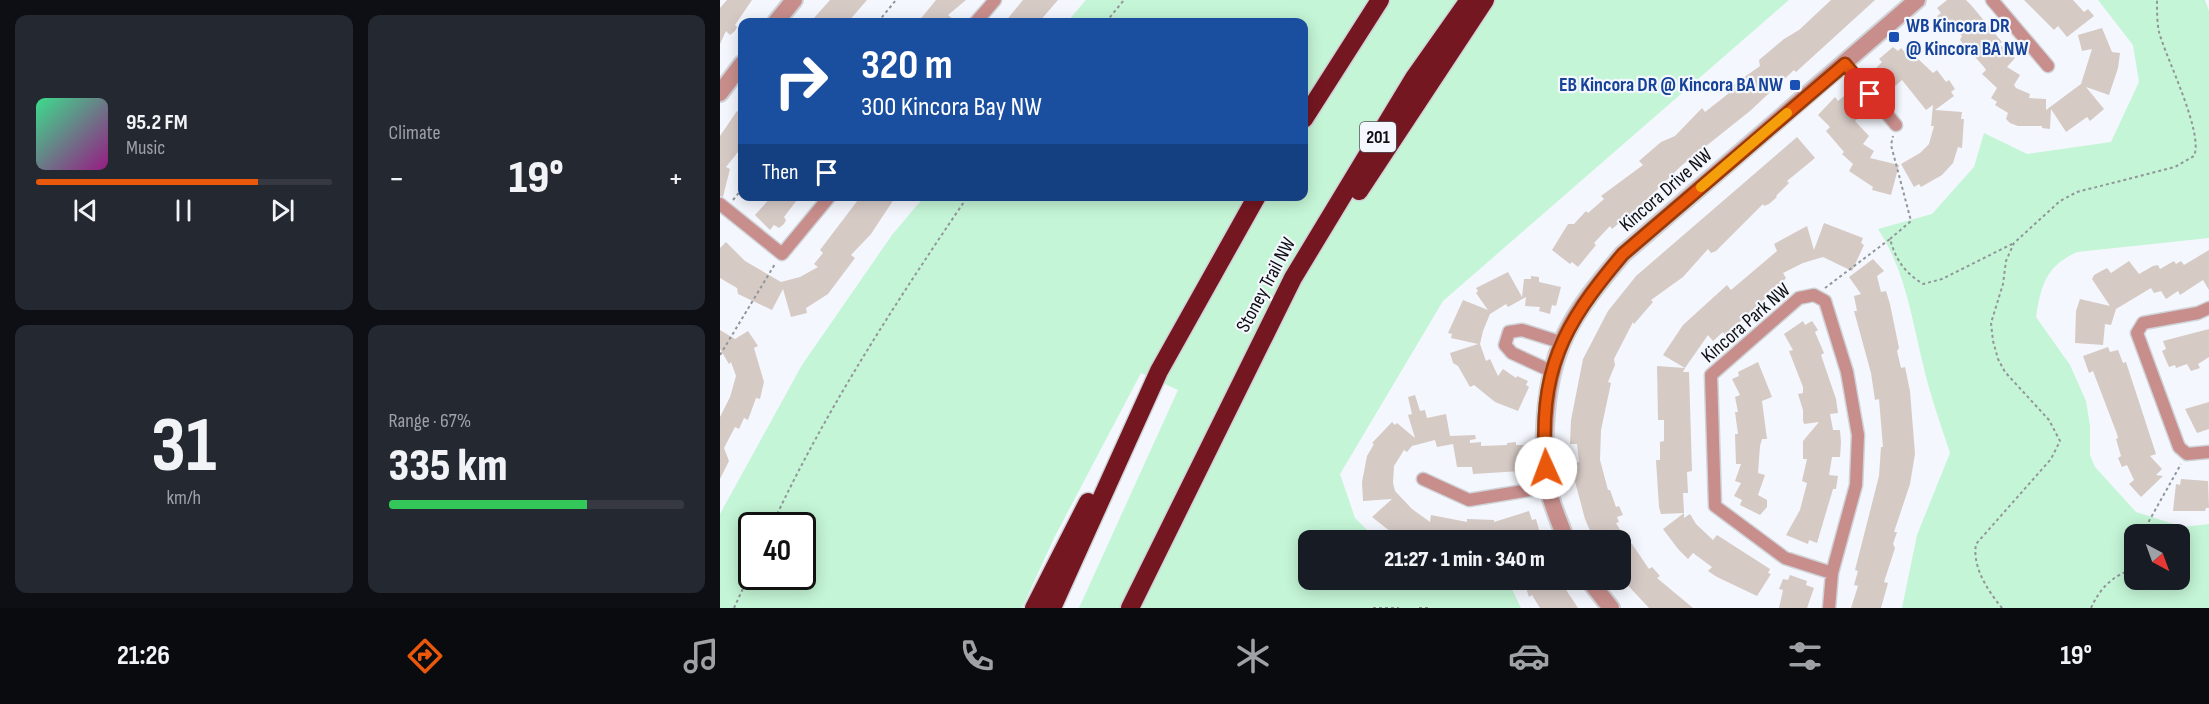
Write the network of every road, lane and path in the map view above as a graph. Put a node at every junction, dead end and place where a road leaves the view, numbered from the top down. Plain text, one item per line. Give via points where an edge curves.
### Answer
1 (794, 0) edge
2 (896, 0) edge
3 (995, 0) edge
4 (1124, 0) edge
5 (1380, 0) edge
6 (1469, 0) edge
7 (1485, 0) edge
8 (1917, 0) edge
9 (1992, 0) edge
10 (2157, 0) edge
11 (779, 18) edge
12 (881, 18) edge
13 (979, 18) edge
14 (1109, 18) edge
15 (1845, 64) junction
16 (2048, 66) dead end
17 (738, 69) edge
18 (720, 93) edge
19 (1308, 113) edge
20 (1896, 125) joint
21 (826, 201) edge
22 (965, 201) edge
23 (1254, 201) edge
24 (720, 204) edge
25 (1890, 239) junction
26 (2014, 243) junction
27 (782, 254) junction
28 (1293, 278) junction
29 (1814, 295) junction
30 (2209, 308) edge
31 (1560, 342) junction
32 (720, 355) edge
33 (1159, 371) junction
34 (1551, 371) junction
35 (2209, 452) edge
36 (2187, 454) junction
37 (1423, 480) dead end
38 (1548, 487) junction
39 (778, 512) edge
40 (2149, 524) edge
41 (1563, 530) edge
42 (1832, 573) junction
43 (2124, 573) edge
44 (742, 590) edge
45 (1597, 590) edge
46 (734, 608) edge
47 (1034, 608) edge
48 (1052, 608) edge
49 (1131, 608) edge
50 (1373, 608) edge
51 (1399, 608) edge
52 (1419, 608) edge
53 (1429, 608) edge
54 (1611, 608) edge
55 (1829, 608) edge
56 (2002, 608) edge
57 (2091, 608) edge

1 - 11 street
2 - 12 path
3 - 13 street
4 - 14 path
5 - 19 highway
6 - 28 highway, Stoney Trail NW / 201 via 1414,78
7 - 28 highway via 1331,234
8 - 15 street, Kincora Drive NW
9 - 16 street
10 - 26 path via 2159,33 2190,121 2196,146 2193,156 2175,167 2077,192 2060,201
15 - 20 street
15 - 31 street, Kincora Drive NW via 1623,254 1593,290
17 - 18 street
20 - 25 path via 1891,145 1911,221
21 - 27 street
22 - 39 path via 892,309 809,448
23 - 33 highway
24 - 27 street
25 - 26 path via 1908,275 1923,284 1942,279
25 - 29 path
26 - 56 path via 1991,323 1993,341 2005,372 2049,420 2060,441 2051,459 1976,544 1984,581
27 - 32 path
28 - 49 highway, Stoney Trail NW / 201
29 - 42 street, Kincora Park NW via 1825,301 1847,372 1858,435 1856,485
29 - 42 street, Kincora Park NW via 1799,298 1711,375 1715,506 1785,558
30 - 36 street via 2143,323 2137,333 2176,440
31 - 34 street, Kincora Drive NW
31 - 34 street via 1522,330 1509,332 1505,345 1512,352
33 - 47 highway
33 - 48 highway
34 - 38 street, Kincora Drive NW via 1546,396
35 - 36 street
36 - 40 path
37 - 38 street via 1470,501
38 - 41 street, Kincora Drive NW
42 - 55 street, Kincora Park NW
43 - 57 path via 2108,582
44 - 46 path
45 - 54 street
50 - 51 path
52 - 53 path

